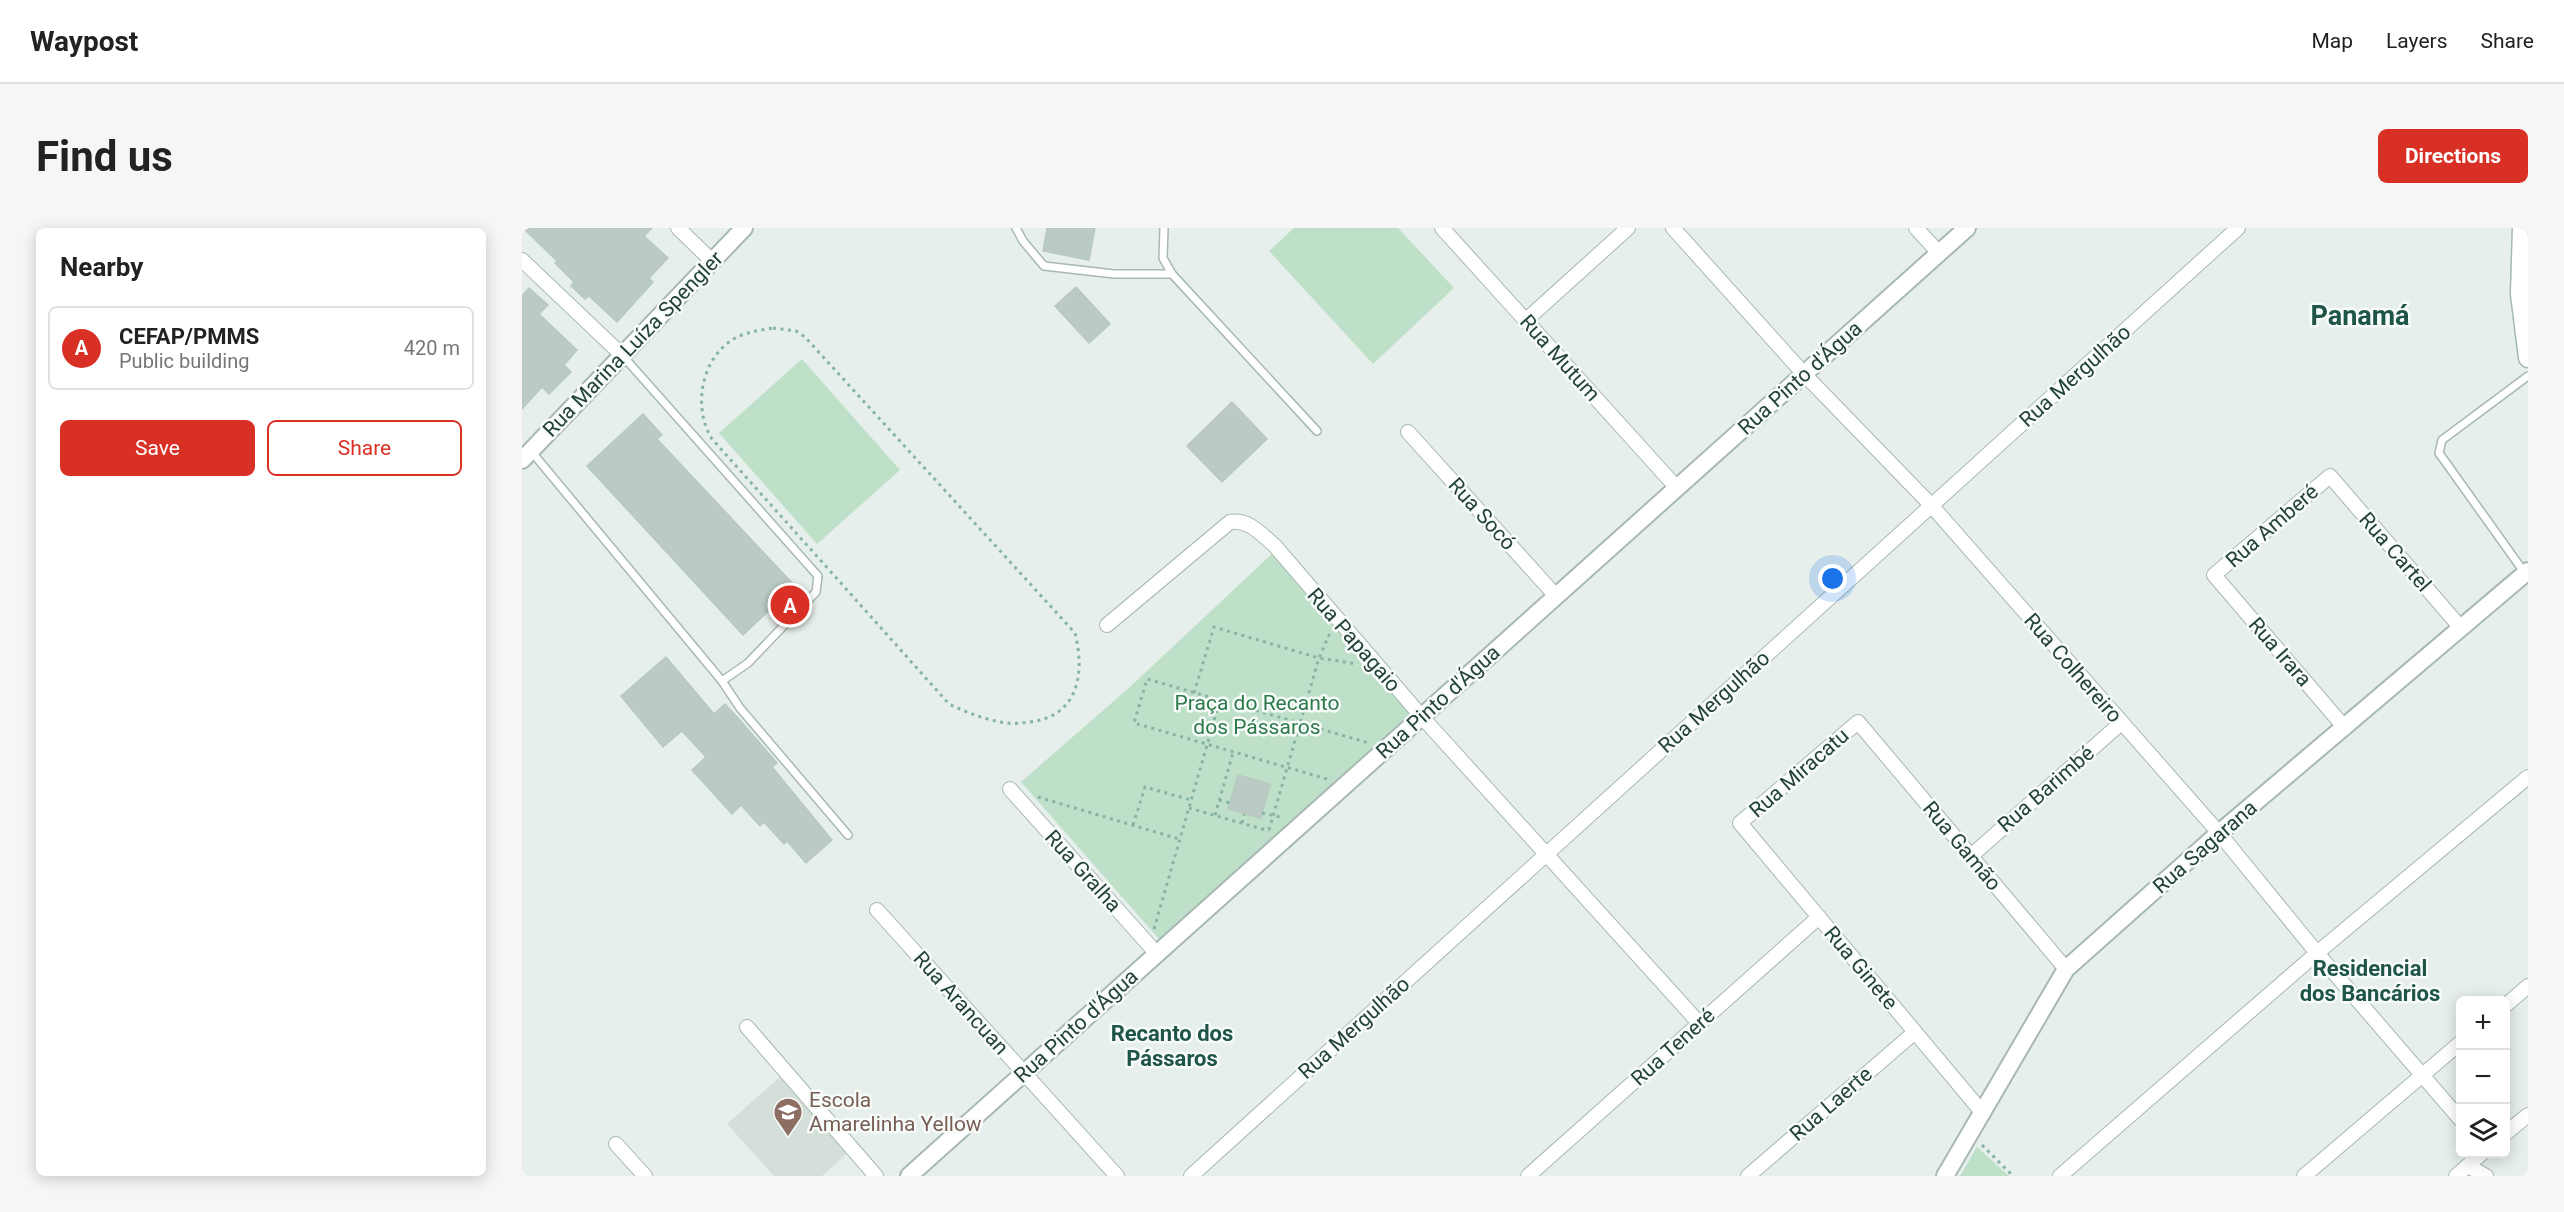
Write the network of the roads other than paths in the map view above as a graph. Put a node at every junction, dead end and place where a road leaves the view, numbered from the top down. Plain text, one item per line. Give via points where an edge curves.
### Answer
1 (678, 228) edge
2 (744, 228) edge
3 (1016, 228) edge
4 (1164, 228) edge
5 (1442, 228) edge
6 (1628, 228) edge
7 (1673, 228) edge
8 (1916, 228) edge
9 (1967, 228) edge
10 (2238, 228) edge
11 (2522, 228) edge
12 (1939, 253) junction
13 (522, 260) edge
14 (712, 261) junction
15 (1172, 274) junction
16 (1526, 320) junction
17 (622, 355) junction
18 (2528, 358) edge
19 (1804, 374) junction
20 (2528, 376) edge
21 (1317, 431) dead end
22 (1408, 432) dead end
23 (525, 451) edge
24 (2330, 476) joint
25 (1677, 488) junction
26 (1931, 505) junction
27 (2526, 572) edge
28 (2214, 575) joint
29 (1556, 596) junction
30 (1107, 625) dead end
31 (2461, 628) junction
32 (722, 681) junction
33 (1422, 717) junction
34 (1858, 722) joint
35 (2121, 723) junction
36 (2345, 728) junction
37 (2528, 777) edge
38 (1010, 789) road end
39 (1740, 823) joint
40 (2219, 833) junction
41 (848, 835) dead end
42 (1547, 854) junction
43 (1971, 856) junction
44 (877, 910) dead end
45 (1819, 917) junction
46 (1153, 950) junction
47 (2317, 952) junction
48 (2066, 969) junction
49 (2528, 986) edge
50 (2510, 1001) edge
51 (1700, 1023) junction
52 (747, 1027) dead end
53 (1915, 1032) junction
54 (2456, 1046) edge
55 (1024, 1072) junction
56 (2422, 1075) junction
57 (1982, 1112) junction
58 (2456, 1114) edge
59 (2528, 1114) edge
60 (2510, 1129) edge
61 (616, 1144) dead end
62 (2477, 1158) edge
63 (2468, 1166) junction
64 (645, 1176) edge
65 (876, 1176) edge
66 (909, 1176) edge
67 (1117, 1176) edge
68 (1191, 1176) edge
69 (1528, 1176) edge
70 (1748, 1176) edge
71 (1945, 1176) edge
72 (2060, 1176) edge
73 (2304, 1176) edge
74 (2456, 1176) edge
75 (2486, 1176) edge

1 - 14 street
2 - 14 street, Rua Marina Luíza Spengler
3 - 15 lane via 1044,266 1114,274
4 - 15 lane via 1163,258
5 - 16 street, Rua Mutum
6 - 16 street
7 - 19 street, Rua Colhereiro
8 - 12 street
9 - 12 street, Rua Pinto d'Água
10 - 26 street, Rua Mergulhão
11 - 18 main road via 2520,294
12 - 19 street, Rua Pinto d'Água
13 - 17 street
14 - 17 street, Rua Marina Luíza Spengler
15 - 21 lane
16 - 25 street, Rua Mutum
17 - 23 street, Rua Marina Luíza Spengler
17 - 32 lane via 818,576 816,592 748,663
19 - 25 street, Rua Pinto d'Água
19 - 26 street, Rua Colhereiro
20 - 27 lane via 2439,446 2439,453
22 - 29 street, Rua Socó
23 - 32 lane
24 - 28 street, Rua Amberé
24 - 31 street, Rua Cartel
25 - 29 street, Rua Pinto d'Água
26 - 35 street, Rua Colhereiro
26 - 42 street, Rua Mergulhão
27 - 31 street, Rua Sagarana
28 - 36 street, Rua Irara
29 - 33 street, Rua Pinto d'Água
30 - 33 street, Rua Papagaio via 1230,522 1240,521 1275,546
31 - 36 street, Rua Sagarana
32 - 41 lane via 740,708
33 - 42 street, Rua Papagaio
33 - 46 street, Rua Pinto d'Água
34 - 39 street, Rua Miracatu
34 - 43 street, Rua Gamão
35 - 40 street, Rua Colhereiro
35 - 43 street, Rua Barimbé
36 - 40 street, Rua Sagarana
37 - 47 street
38 - 46 street, Rua Gralha
39 - 45 street, Rua Ginete
40 - 47 street, Rua Colhereiro
40 - 48 street, Rua Sagarana
42 - 51 street, Rua Papagaio
42 - 68 street, Rua Mergulhão
43 - 48 street, Rua Gamão
44 - 55 street, Rua Arancuan
45 - 51 street, Rua Teneré
45 - 53 street, Rua Ginete
46 - 55 street, Rua Pinto d'Água
47 - 56 street, Rua Colhereiro
47 - 72 street
48 - 57 street, Rua Sagarana
49 - 50 street
51 - 69 street, Rua Teneré
52 - 65 street
53 - 57 street, Rua Ginete
53 - 70 street, Rua Laerte
54 - 56 street
55 - 66 street, Rua Pinto d'Água
55 - 67 street, Rua Arancuan
56 - 58 street, Rua Colhereiro
56 - 73 street
57 - 71 street, Rua Sagarana
59 - 60 street
61 - 64 street
62 - 63 street
63 - 74 street
63 - 75 street

